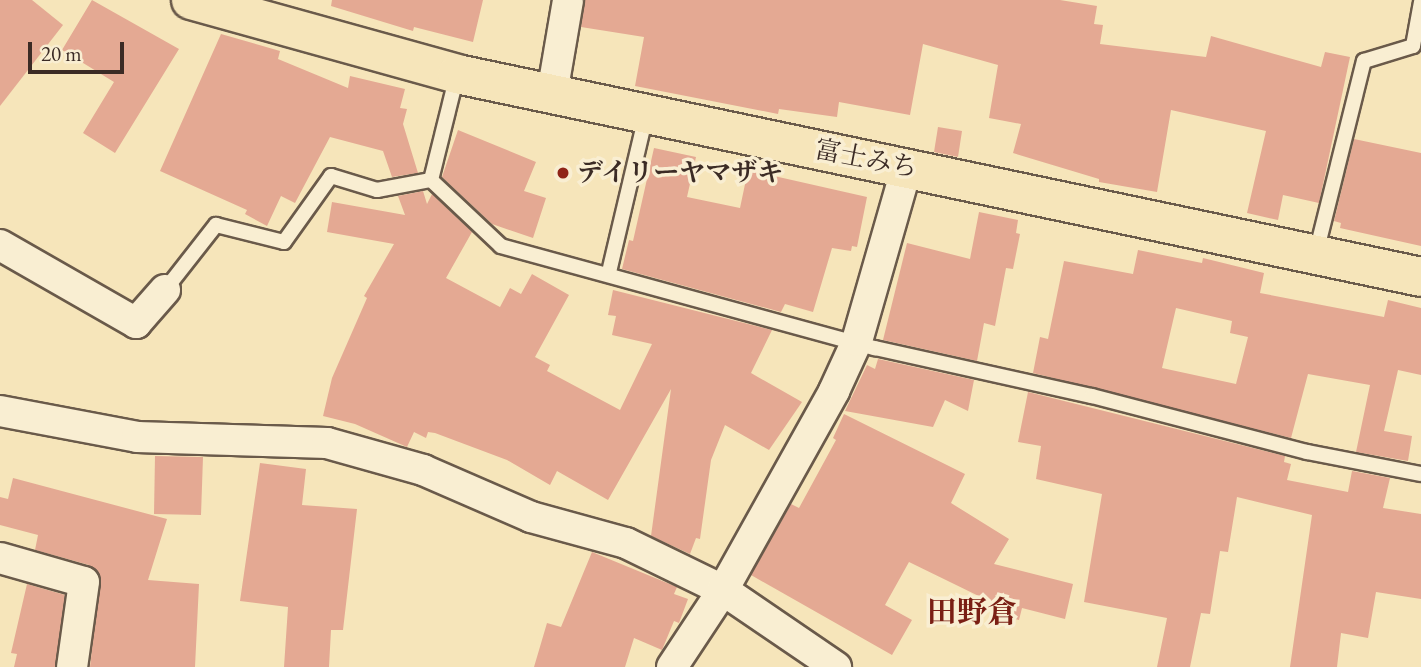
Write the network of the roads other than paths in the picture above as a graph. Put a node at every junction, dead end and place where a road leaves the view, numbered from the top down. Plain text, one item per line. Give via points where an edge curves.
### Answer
1 (191, 0) edge
2 (568, 0) edge
3 (1421, 2) edge
4 (457, 74) junction
5 (552, 94) junction
6 (646, 114) junction
7 (907, 167) junction
8 (430, 180) junction
9 (0, 245) edge
10 (1316, 254) junction
11 (609, 272) junction
12 (1421, 276) edge
13 (164, 290) joint
14 (857, 341) junction
15 (0, 411) edge
16 (1421, 474) edge
17 (0, 558) edge
18 (723, 590) junction
19 (72, 667) edge
20 (671, 667) edge
21 (836, 667) edge

1 - 4 highway, 富士みち
2 - 5 street
3 - 10 lane via 1412,46 1364,61
4 - 5 highway, 富士みち
4 - 8 lane
5 - 6 highway, 富士みち
6 - 7 highway, 富士みち
6 - 11 lane
7 - 10 highway, 富士みち
7 - 14 street
8 - 11 lane via 501,246
8 - 13 lane via 377,190 331,176 284,242 216,225
9 - 13 street via 136,323
10 - 12 highway, 富士みち
11 - 14 lane
14 - 16 lane via 1307,452
14 - 18 street via 810,439
15 - 18 street via 137,437 327,443 423,470 531,517 626,543
17 - 19 street via 84,582
18 - 20 street
18 - 21 street

